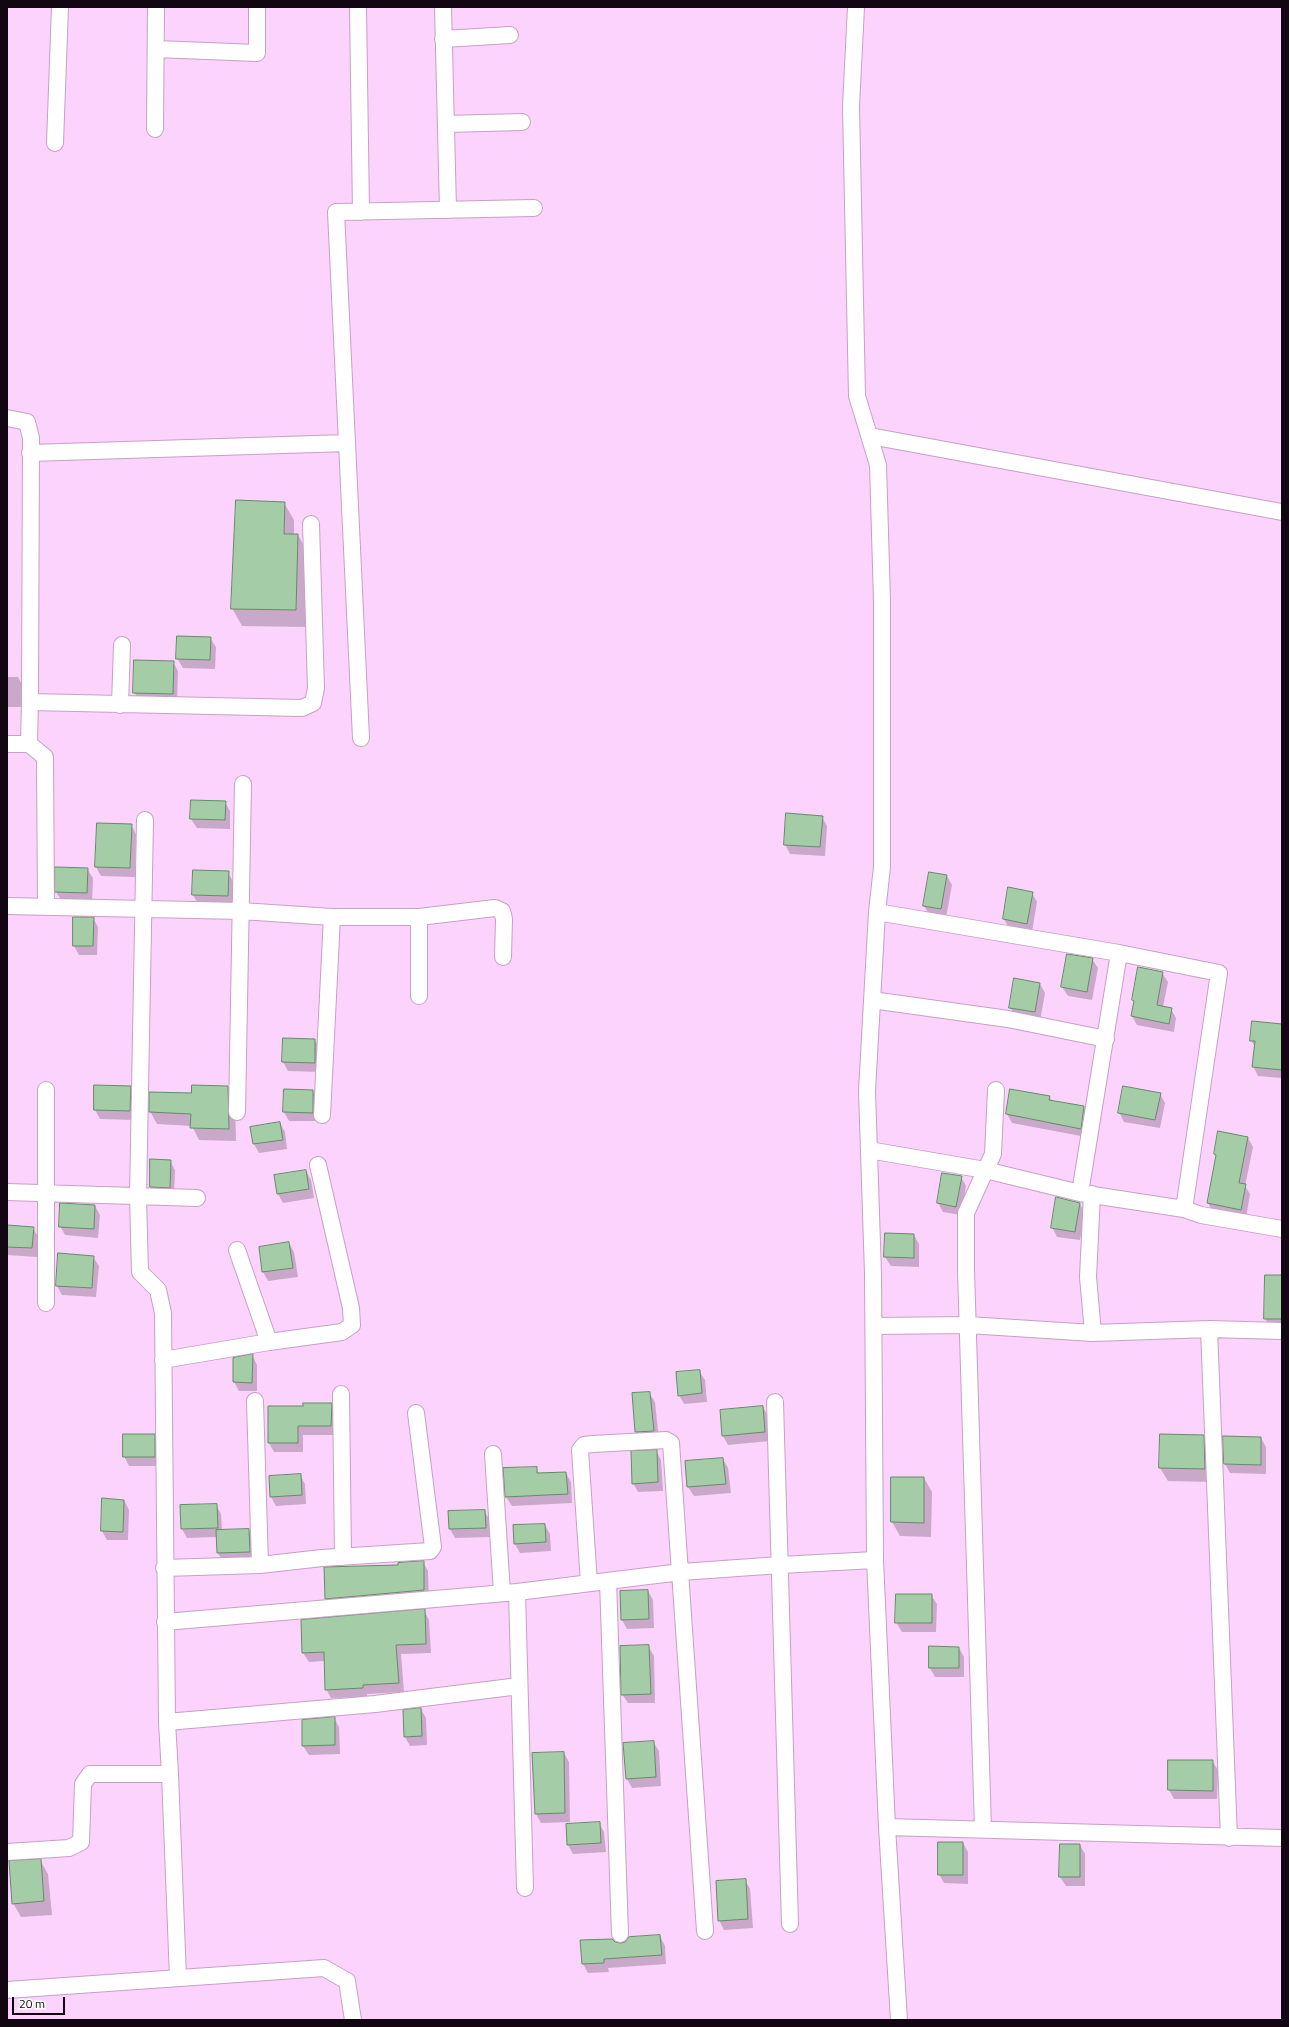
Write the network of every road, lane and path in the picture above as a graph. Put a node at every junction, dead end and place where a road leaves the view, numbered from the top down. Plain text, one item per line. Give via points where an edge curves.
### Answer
1 (60, 7) edge
2 (156, 7) edge
3 (257, 7) edge
4 (358, 7) edge
5 (443, 7) edge
6 (856, 7) edge
7 (510, 35) dead end
8 (444, 39) junction
9 (156, 49) junction
10 (522, 122) dead end
11 (446, 124) junction
12 (155, 129) dead end
13 (55, 143) dead end
14 (534, 208) dead end
15 (448, 210) junction
16 (361, 212) junction
17 (7, 418) edge
18 (870, 436) junction
19 (347, 444) junction
20 (30, 453) junction
21 (1282, 512) edge
22 (311, 524) dead end
23 (122, 644) dead end
24 (30, 702) junction
25 (120, 705) junction
26 (361, 738) dead end
27 (7, 744) edge
28 (29, 744) junction
29 (243, 784) dead end
30 (145, 820) dead end
31 (7, 906) edge
32 (46, 907) junction
33 (143, 909) junction
34 (241, 911) junction
35 (877, 912) junction
36 (332, 917) junction
37 (419, 917) junction
38 (1119, 953) junction
39 (503, 956) dead end
40 (419, 996) dead end
41 (872, 1000) junction
42 (1106, 1039) junction
43 (46, 1090) dead end
44 (996, 1090) dead end
45 (237, 1112) dead end
46 (322, 1115) dead end
47 (869, 1150) junction
48 (318, 1165) dead end
49 (985, 1170) junction
50 (7, 1192) edge
51 (47, 1193) junction
52 (1086, 1194) junction
53 (138, 1197) junction
54 (197, 1198) dead end
55 (1184, 1208) junction
56 (1282, 1229) edge
57 (237, 1250) dead end
58 (46, 1303) dead end
59 (968, 1325) junction
60 (874, 1326) junction
61 (1209, 1329) junction
62 (1282, 1331) edge
63 (1092, 1333) junction
64 (269, 1342) junction
65 (163, 1360) junction
66 (341, 1394) dead end
67 (255, 1401) dead end
68 (775, 1402) dead end
69 (416, 1413) dead end
70 (493, 1454) dead end
71 (343, 1557) junction
72 (875, 1560) junction
73 (260, 1565) junction
74 (780, 1565) junction
75 (164, 1568) junction
76 (681, 1572) junction
77 (608, 1581) junction
78 (589, 1583) junction
79 (510, 1593) junction
80 (165, 1622) junction
81 (519, 1686) junction
82 (166, 1722) junction
83 (170, 1774) junction
84 (887, 1827) junction
85 (983, 1829) junction
86 (1229, 1838) junction
87 (1282, 1838) edge
88 (7, 1852) edge
89 (525, 1888) dead end
90 (790, 1924) dead end
91 (705, 1931) dead end
92 (620, 1934) dead end
93 (178, 1978) junction
94 (7, 1990) edge
95 (353, 2020) edge
96 (899, 2020) edge

1 - 13 street
2 - 9 street
3 - 9 street via 257,53
4 - 16 street
5 - 8 street
6 - 18 street via 852,106 854,330 857,396
7 - 8 street
8 - 11 street
9 - 12 street
10 - 11 street
11 - 15 street
14 - 15 street
15 - 16 street
16 - 19 street via 336,212
17 - 20 street via 27,422 31,438
18 - 21 street
18 - 35 street via 878,465 882,601 882,867
19 - 20 street
19 - 26 street
20 - 24 street
22 - 25 street via 316,688 313,703 302,708
23 - 25 street
24 - 25 street
24 - 28 street
27 - 28 street
28 - 32 street via 45,757
29 - 34 street
30 - 33 street
31 - 32 street
32 - 33 street
33 - 34 street
33 - 53 street
34 - 36 street
34 - 45 street
35 - 38 street
35 - 41 street
36 - 37 street
36 - 46 street
37 - 39 street via 488,908 502,911
37 - 40 street
38 - 42 street
38 - 55 street via 1219,973
41 - 42 street via 1008,1019
41 - 47 street via 867,1091
42 - 52 street
43 - 51 street
44 - 49 street via 993,1154
47 - 49 street
47 - 60 street
48 - 64 street via 351,1308 352,1325 342,1332
49 - 52 street
49 - 59 street via 966,1214
50 - 51 street
51 - 53 street
51 - 58 street
52 - 55 street
52 - 63 street
53 - 54 street
53 - 65 street via 140,1272 158,1290 163,1313
55 - 56 street via 1201,1215
57 - 64 street
59 - 60 street
59 - 63 street
59 - 85 street
60 - 72 street
61 - 62 street
61 - 63 street
61 - 86 street
64 - 65 street
65 - 75 street
66 - 71 street
67 - 73 street
68 - 74 street
69 - 71 street via 433,1547 423,1553
70 - 79 street
71 - 73 street
72 - 74 street
72 - 84 street
73 - 75 street
74 - 76 street
74 - 90 street
75 - 80 street
76 - 77 street
76 - 78 street via 671,1443 660,1439 584,1445 580,1450
76 - 91 street
77 - 78 street
77 - 92 street
78 - 79 street
79 - 80 street
79 - 81 street
80 - 82 street
81 - 82 street via 375,1704
81 - 89 street
82 - 83 street
83 - 88 street via 90,1774 83,1784 81,1842 69,1848
83 - 93 street
84 - 85 street
84 - 96 street
85 - 86 street
86 - 87 street
93 - 94 street
93 - 95 street via 324,1968 347,1981

